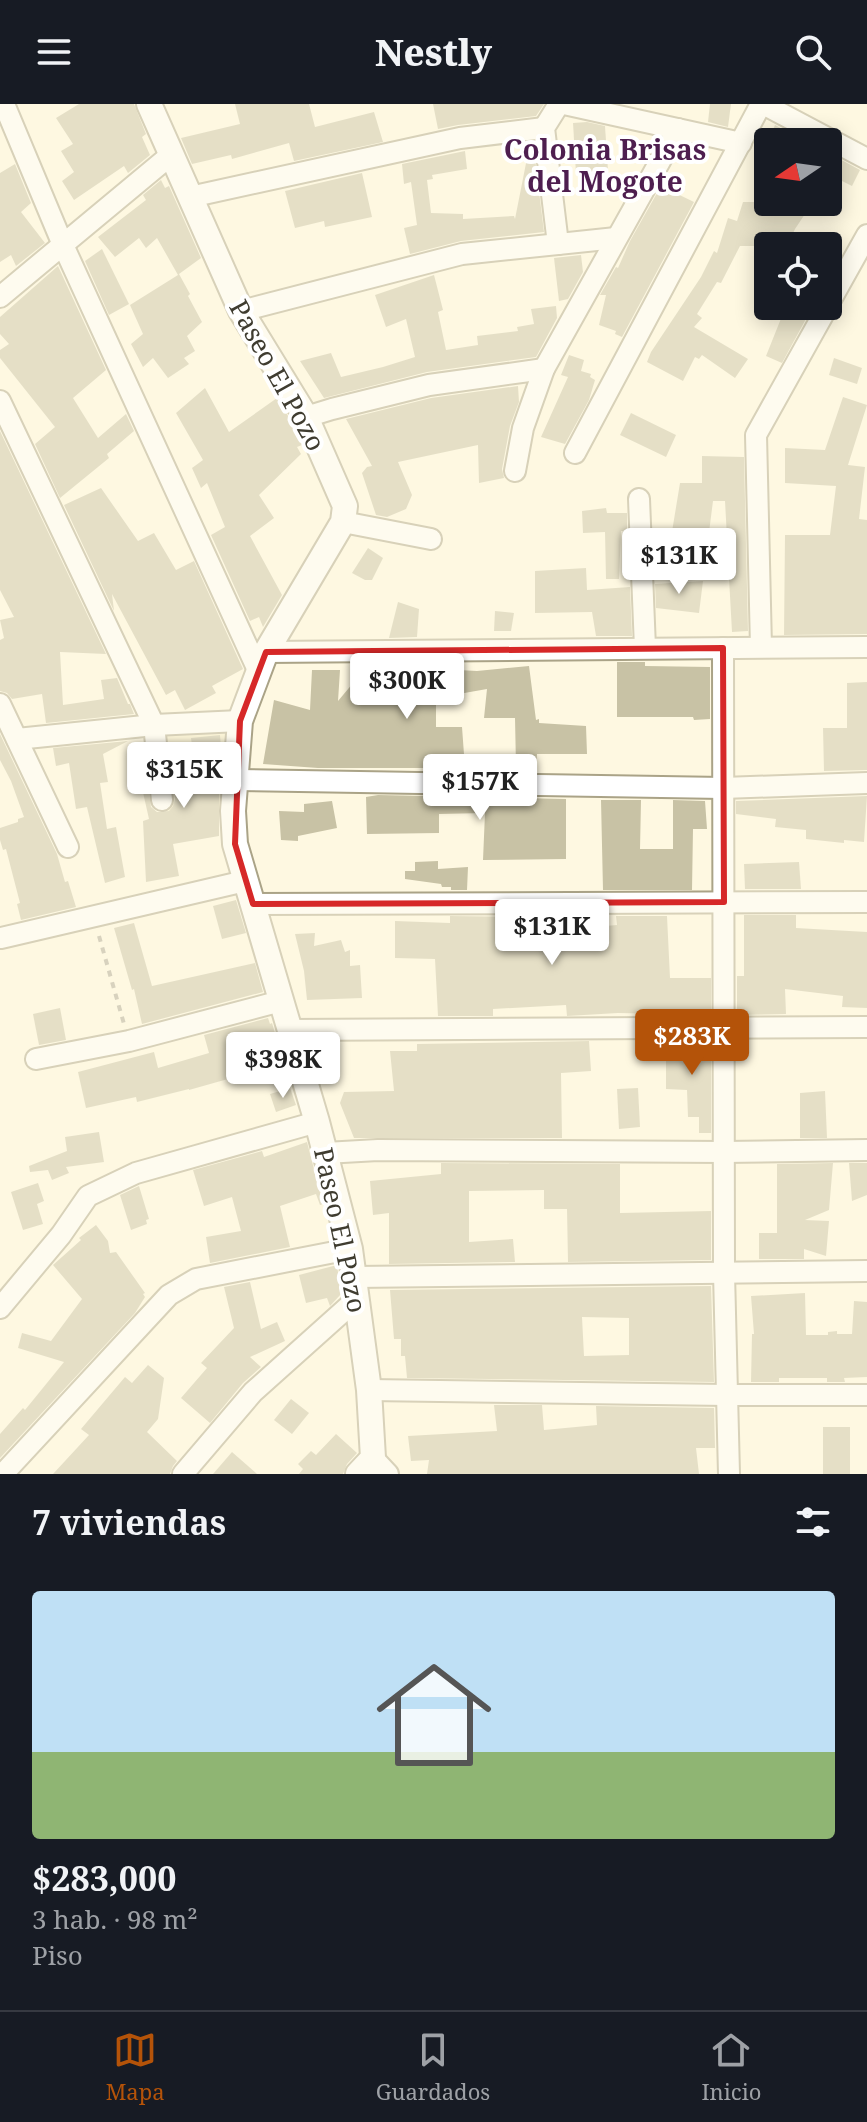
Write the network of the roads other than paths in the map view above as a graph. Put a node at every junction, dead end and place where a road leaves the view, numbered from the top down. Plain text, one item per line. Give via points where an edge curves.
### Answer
1 (4, 104) edge
2 (149, 104) edge
3 (561, 104) edge
4 (762, 104) edge
5 (544, 128) junction
6 (678, 129) junction
7 (741, 143) junction
8 (172, 154) junction
9 (867, 159) edge
10 (190, 197) junction
11 (867, 235) edge
12 (616, 238) junction
13 (558, 244) junction
14 (63, 245) junction
15 (842, 281) edge
16 (0, 297) edge
17 (241, 311) junction
18 (820, 320) edge
19 (544, 369) junction
20 (0, 401) edge
21 (306, 417) junction
22 (575, 453) dead end
23 (515, 471) dead end
24 (639, 499) dead end
25 (343, 522) junction
26 (431, 539) dead end
27 (761, 647) junction
28 (867, 647) edge
29 (645, 648) junction
30 (723, 648) junction
31 (262, 661) junction
32 (0, 704) edge
33 (240, 721) junction
34 (154, 725) junction
35 (17, 739) junction
36 (235, 780) junction
37 (867, 783) edge
38 (723, 788) junction
39 (162, 800) dead end
40 (68, 847) dead end
41 (249, 892) junction
42 (724, 902) junction
43 (867, 902) edge
44 (1, 938) edge
45 (281, 1001) junction
46 (867, 1027) edge
47 (724, 1029) junction
48 (290, 1030) junction
49 (36, 1059) dead end
50 (317, 1122) junction
51 (867, 1150) edge
52 (724, 1152) junction
53 (325, 1153) junction
54 (350, 1249) junction
55 (867, 1271) edge
56 (724, 1273) junction
57 (357, 1288) junction
58 (0, 1308) edge
59 (369, 1390) junction
60 (727, 1395) junction
61 (867, 1395) edge
62 (373, 1469) edge
63 (3, 1474) edge
64 (183, 1474) edge
65 (729, 1474) edge

1 - 14 street
2 - 8 street, Paseo El Pozo
3 - 5 street
3 - 6 street
4 - 7 street
4 - 9 street
5 - 10 street via 460,138
5 - 13 street
6 - 7 street
6 - 12 street
7 - 22 street
8 - 10 street, Paseo El Pozo
8 - 14 street
10 - 17 street, Paseo El Pozo
11 - 15 street
12 - 13 street
12 - 19 street
13 - 17 street via 462,254
14 - 16 street
14 - 31 street
17 - 21 street, Paseo El Pozo
18 - 27 street via 756,435
19 - 21 street via 429,385
19 - 23 street via 523,428
20 - 34 street
21 - 25 street, Paseo El Pozo via 345,506
24 - 29 street
25 - 26 street
25 - 31 street, Paseo El Pozo
27 - 28 street
27 - 30 street
29 - 30 street
29 - 31 street
30 - 38 street
31 - 33 street, Paseo El Pozo
32 - 35 street
33 - 34 street
33 - 36 street, Paseo El Pozo
34 - 35 street
34 - 39 street
35 - 40 street
36 - 38 street
36 - 41 street, Paseo El Pozo via 235,844
37 - 38 street
38 - 42 street
41 - 42 street
41 - 44 street via 93,916
41 - 45 street, Paseo El Pozo
42 - 43 street
42 - 47 street
45 - 48 street, Paseo El Pozo
45 - 49 street
46 - 47 street
47 - 48 street
47 - 52 street
48 - 50 street, Paseo El Pozo
50 - 53 street, Paseo El Pozo
50 - 58 street via 136,1173 88,1196
51 - 52 street
52 - 53 street
52 - 56 street
53 - 54 street, Paseo El Pozo
54 - 57 street, Paseo El Pozo
54 - 63 street via 196,1279 169,1295
55 - 56 street
56 - 57 street
56 - 60 street
57 - 59 street, Paseo El Pozo
57 - 64 street via 253,1392
59 - 60 street
59 - 62 street, Paseo El Pozo
60 - 61 street
60 - 65 street

